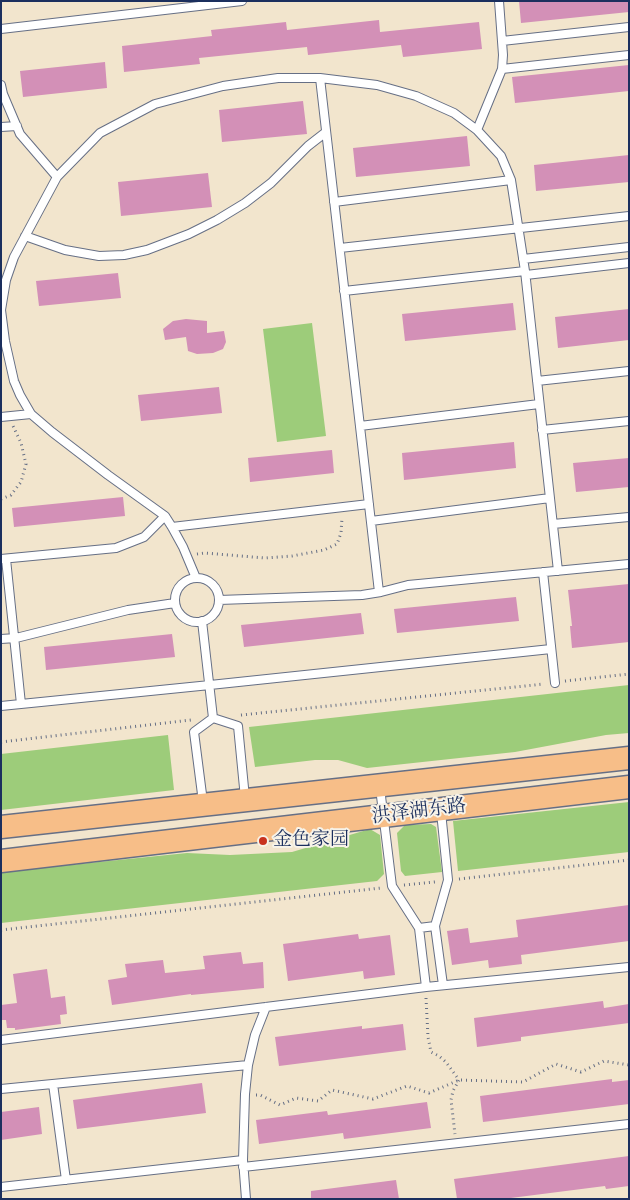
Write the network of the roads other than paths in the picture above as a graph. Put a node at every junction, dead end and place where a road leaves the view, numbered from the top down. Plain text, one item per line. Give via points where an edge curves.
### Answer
1 (242, 1) edge
2 (499, 1) edge
3 (629, 27) edge
4 (1, 29) edge
5 (502, 42) junction
6 (629, 56) edge
7 (502, 69) junction
8 (320, 78) junction
9 (1, 85) edge
10 (2, 94) edge
11 (16, 126) junction
12 (1, 127) edge
13 (477, 130) junction
14 (326, 132) junction
15 (57, 177) junction
16 (511, 180) junction
17 (334, 202) junction
18 (629, 216) edge
19 (519, 229) junction
20 (25, 236) junction
21 (629, 247) edge
22 (340, 248) junction
23 (523, 259) junction
24 (629, 263) edge
25 (525, 273) junction
26 (344, 291) junction
27 (629, 371) edge
28 (537, 381) junction
29 (539, 404) junction
30 (31, 414) junction
31 (5, 417) edge
32 (629, 421) edge
33 (360, 426) junction
34 (542, 430) junction
35 (550, 498) junction
36 (369, 504) junction
37 (164, 516) junction
38 (629, 517) edge
39 (371, 521) junction
40 (552, 524) junction
41 (172, 527) junction
42 (4, 559) edge
43 (629, 564) edge
44 (558, 571) junction
45 (543, 572) junction
46 (196, 578) junction
47 (379, 592) junction
48 (219, 600) junction
49 (175, 603) junction
50 (202, 621) junction
51 (14, 638) junction
52 (1, 639) edge
53 (551, 649) junction
54 (555, 683) road end
55 (210, 685) junction
56 (21, 704) junction
57 (1, 706) edge
58 (213, 718) junction
59 (629, 758) edge
60 (379, 786) junction
61 (629, 787) edge
62 (246, 800) junction
63 (204, 805) junction
64 (441, 809) junction
65 (383, 816) junction
66 (1, 827) edge
67 (1, 861) edge
68 (435, 926) junction
69 (419, 928) junction
70 (629, 967) edge
71 (443, 985) junction
72 (426, 987) junction
73 (266, 1007) junction
74 (1, 1040) edge
75 (248, 1065) junction
76 (53, 1084) junction
77 (1, 1089) edge
78 (629, 1124) edge
79 (243, 1163) junction
80 (66, 1180) junction
81 (1, 1188) edge
82 (246, 1199) edge

1 - 4 lane
2 - 5 lane
3 - 5 lane
5 - 7 lane
6 - 7 lane
7 - 13 lane
8 - 13 lane via 377,85 416,96 454,113
8 - 14 lane
8 - 15 lane via 278,78 223,86 155,104 100,133
9 - 10 lane
10 - 11 lane
11 - 12 lane
11 - 15 lane
13 - 16 lane via 501,156
14 - 17 lane
14 - 20 lane via 245,203 189,234 147,250 99,256 65,250
15 - 20 lane
16 - 17 lane
16 - 19 lane
17 - 22 lane
18 - 19 lane
19 - 22 lane
19 - 23 lane
20 - 30 lane via 6,280 1,310 14,381
21 - 23 lane
22 - 26 lane
23 - 25 lane
24 - 25 lane
25 - 26 lane
25 - 28 lane
26 - 33 lane
27 - 28 lane
28 - 29 lane
29 - 33 lane
29 - 34 lane
30 - 31 lane
30 - 37 lane
32 - 34 lane
33 - 36 lane
34 - 35 lane
35 - 39 lane
35 - 40 lane
36 - 39 lane
36 - 41 lane
37 - 41 lane
37 - 42 lane via 144,537 116,548
38 - 40 lane
39 - 47 lane
40 - 44 lane
41 - 46 lane
42 - 51 lane
43 - 44 lane
44 - 45 lane
45 - 47 lane via 408,585
45 - 53 lane
46 - 48 lane via 210,582
46 - 49 lane via 182,583
47 - 48 lane
48 - 50 lane via 211,617
49 - 50 lane via 180,615 186,619
49 - 51 lane via 128,610
50 - 55 lane
51 - 52 lane
51 - 56 lane
53 - 54 lane
53 - 55 lane
55 - 56 lane
55 - 58 lane
56 - 57 lane
58 - 62 lane via 238,726
58 - 63 lane via 194,732
59 - 60 main road, 洪泽湖东路
60 - 62 main road, 洪泽湖东路
60 - 65 lane
61 - 64 main road, 洪泽湖东路
62 - 63 main road, 洪泽湖东路
63 - 66 main road, 洪泽湖东路
64 - 65 main road, 洪泽湖东路
64 - 68 lane via 448,880
65 - 67 main road, 洪泽湖东路
65 - 69 lane via 392,886
68 - 69 lane
68 - 71 lane
69 - 72 lane
70 - 71 lane
71 - 72 lane
72 - 73 lane
73 - 74 lane
73 - 75 lane
75 - 76 lane
75 - 79 lane
76 - 77 lane
76 - 80 lane
78 - 79 lane
79 - 80 lane
79 - 82 lane
80 - 81 lane

